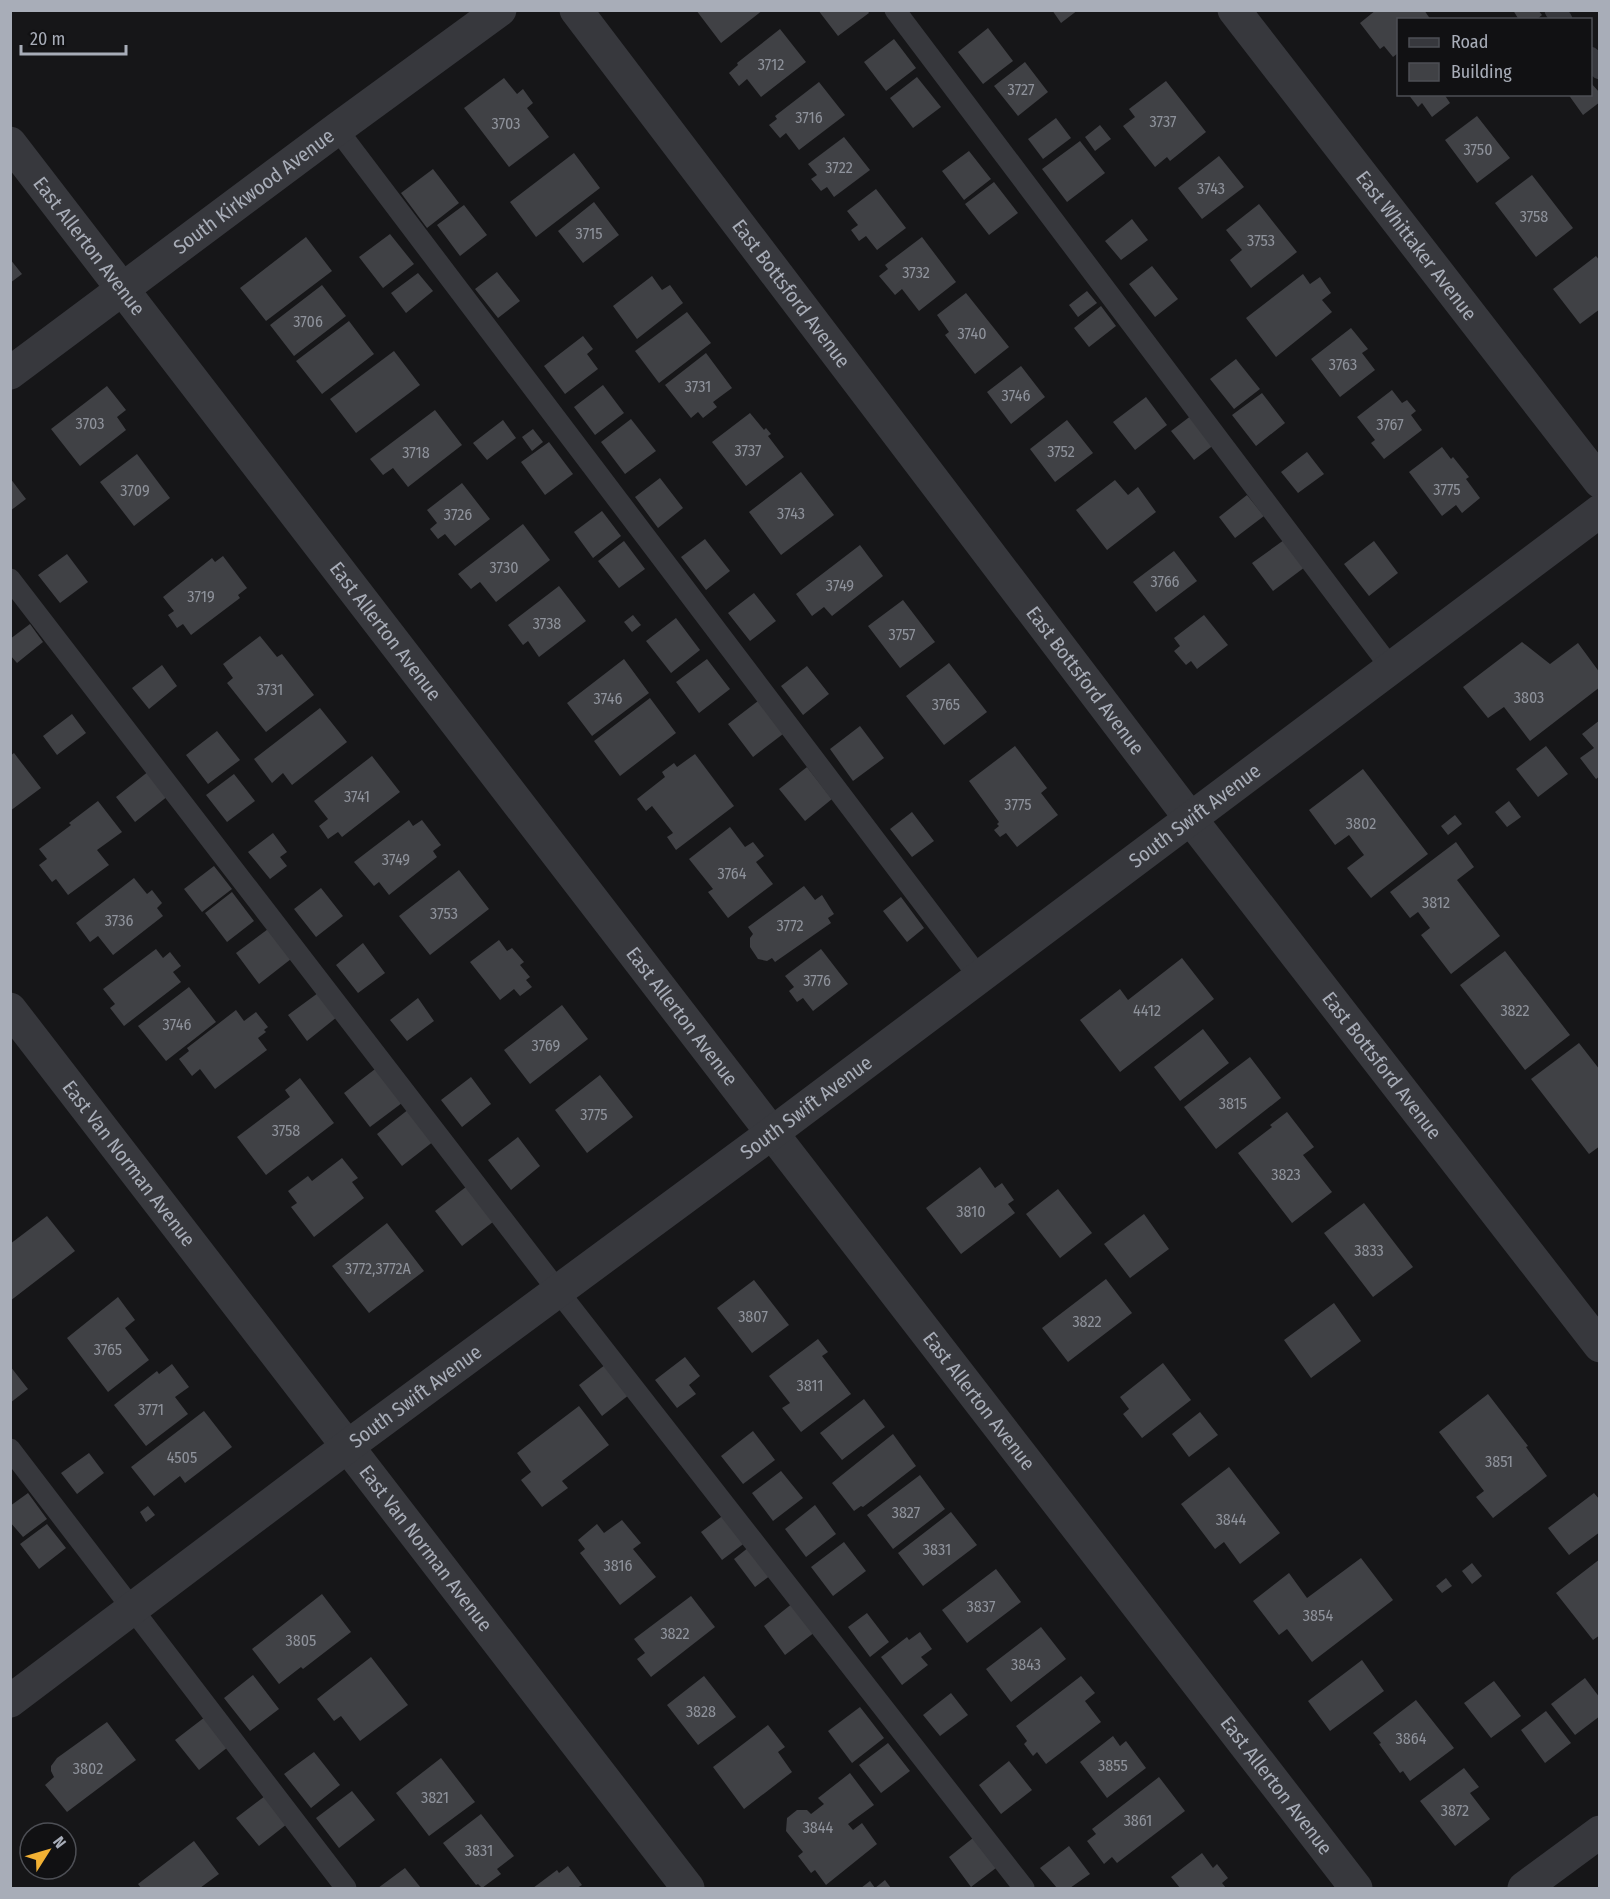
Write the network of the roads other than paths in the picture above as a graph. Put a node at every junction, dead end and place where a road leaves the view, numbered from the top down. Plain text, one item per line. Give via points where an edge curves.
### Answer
1 (500, 10) edge
2 (576, 10) edge
3 (895, 10) edge
4 (1234, 10) edge
5 (337, 129) junction
6 (10, 143) edge
7 (123, 288) junction
8 (10, 373) edge
9 (1599, 482) edge
10 (1599, 511) edge
11 (10, 579) edge
12 (1391, 668) junction
13 (1190, 818) junction
14 (979, 977) junction
15 (10, 1009) edge
16 (772, 1133) junction
17 (558, 1291) junction
18 (1599, 1346) edge
19 (348, 1446) junction
20 (10, 1449) edge
21 (132, 1609) junction
22 (10, 1701) edge
23 (1599, 1832) edge
24 (346, 1888) edge
25 (688, 1888) edge
26 (1024, 1888) edge
27 (1356, 1888) edge
28 (1524, 1888) edge

1 - 5 street, South Kirkwood Avenue
2 - 13 street, East Bottsford Avenue
3 - 12 lane
4 - 9 street, East Whittaker Avenue
5 - 7 street, South Kirkwood Avenue
5 - 14 lane
6 - 7 street, East Allerton Avenue
7 - 8 street, South Kirkwood Avenue
7 - 16 street, East Allerton Avenue
10 - 12 street, South Swift Avenue
11 - 17 lane
12 - 13 street, South Swift Avenue
13 - 14 street, South Swift Avenue
13 - 18 street, East Bottsford Avenue
14 - 16 street, South Swift Avenue
15 - 19 street, East Van Norman Avenue
16 - 17 street, South Swift Avenue
16 - 27 street, East Allerton Avenue
17 - 19 street, South Swift Avenue
17 - 26 lane
19 - 21 street, South Swift Avenue
19 - 25 street, East Van Norman Avenue
20 - 21 lane
21 - 22 street, South Swift Avenue
21 - 24 lane
23 - 28 street

